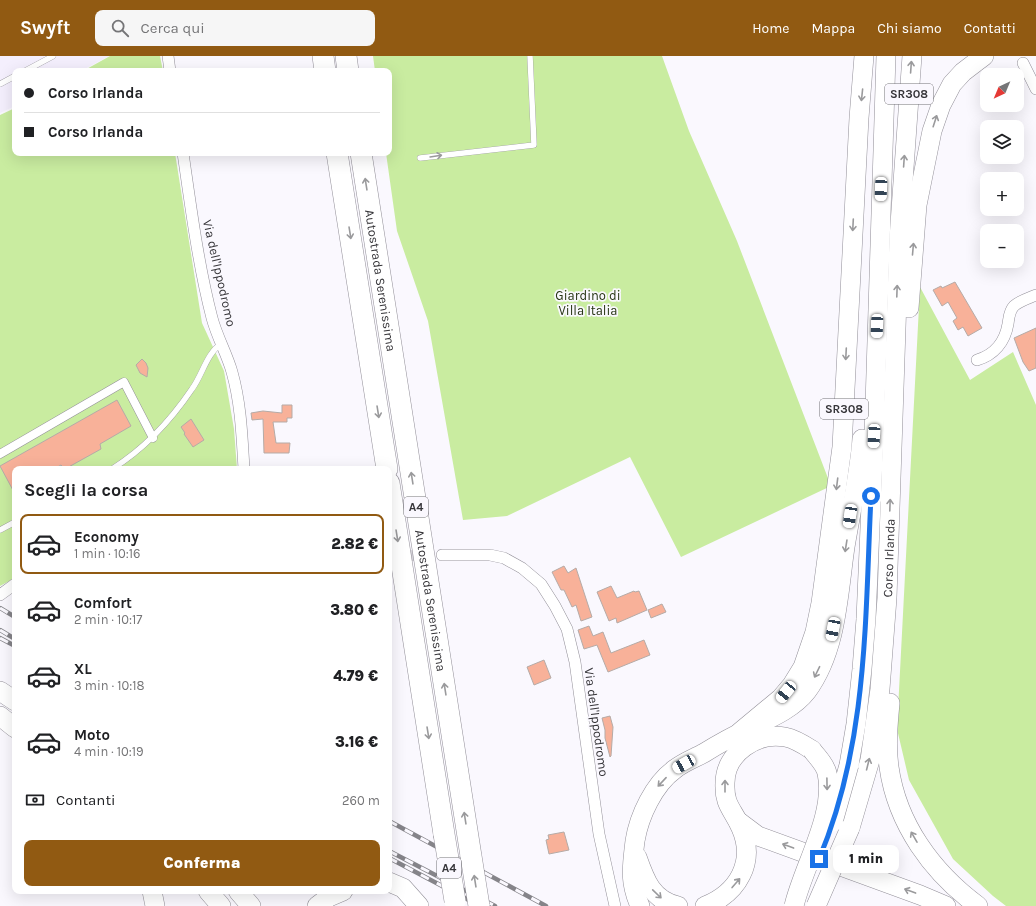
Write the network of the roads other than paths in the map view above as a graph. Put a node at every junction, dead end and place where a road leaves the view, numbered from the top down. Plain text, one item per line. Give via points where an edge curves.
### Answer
1 (52, 56) edge
2 (168, 56) edge
3 (322, 56) edge
4 (346, 56) edge
5 (355, 56) edge
6 (530, 56) edge
7 (864, 56) edge
8 (886, 56) edge
9 (912, 56) edge
10 (984, 56) edge
11 (1023, 63) dead end
12 (30, 68) edge
13 (170, 68) edge
14 (324, 68) edge
15 (348, 68) edge
16 (356, 68) edge
17 (12, 78) edge
18 (0, 84) edge
19 (1036, 89) edge
20 (183, 156) edge
21 (337, 156) edge
22 (361, 156) edge
23 (420, 158) dead end
24 (1036, 295) edge
25 (876, 341) junction
26 (222, 343) junction
27 (977, 360) dead end
28 (893, 427) junction
29 (153, 438) junction
30 (0, 454) edge
31 (116, 466) edge
32 (244, 466) edge
33 (387, 466) edge
34 (392, 503) edge
35 (12, 524) edge
36 (0, 530) edge
37 (442, 555) tunnel mouth
38 (12, 586) edge
39 (0, 594) edge
40 (887, 598) junction
41 (0, 691) edge
42 (12, 699) edge
43 (0, 710) edge
44 (0, 716) edge
45 (12, 717) edge
46 (12, 726) edge
47 (740, 732) junction
48 (738, 821) junction
49 (634, 848) junction
50 (392, 883) edge
51 (153, 894) edge
52 (211, 894) edge
53 (230, 894) edge
54 (241, 894) edge
55 (320, 894) edge
56 (336, 894) edge
57 (391, 894) edge
58 (455, 904) edge
59 (155, 906) edge
60 (221, 906) edge
61 (240, 906) edge
62 (251, 906) edge
63 (302, 906) edge
64 (317, 906) edge
65 (406, 906) edge
66 (419, 906) edge
67 (479, 906) edge
68 (615, 906) edge
69 (640, 906) edge
70 (678, 906) edge
71 (706, 906) edge
72 (794, 906) edge
73 (798, 906) edge
74 (816, 906) edge
75 (946, 906) edge
76 (978, 906) edge

1 - 12 lane
2 - 13 street
3 - 14 highway
4 - 15 highway
5 - 16 highway
23 -> 6 lane via 534,145
7 -> 47 highway, SR308 via 842,447 821,603 815,632 803,667 792,685 781,698
8 - 25 highway, Corso Irlanda / SR308
28 -> 9 highway, Corso Irlanda / SR308 via 898,238
28 -> 10 highway, SR308 via 906,355 917,205 932,131 952,84
11 - 19 street
17 - 18 lane
20 - 26 street, Via dell'Ippodromo via 199,257 213,320
21 -> 33 highway, Autostrada Serenissima
67 -> 22 highway, Autostrada Serenissima / A4, bridge
24 - 27 street via 1012,308 1007,330 999,346 987,357
25 -> 47 highway via 869,371 861,453 830,643 806,692 789,708
25 - 73 highway, Corso Irlanda / SR308, bridge via 868,557 856,724 849,766 836,814
26 - 29 lane via 206,362 193,388
26 - 32 street, Via dell'Ippodromo via 239,399
40 -> 28 highway, Corso Irlanda / SR308
29 - 30 street via 124,382
29 - 31 lane
34 -> 58 highway, Autostrada Serenissima / A4, bridge
35 - 36 lane
37 - 68 street, Via dell'Ippodromo via 470,556 512,563 541,584 567,629 575,662 599,834
38 - 39 street
74 -> 40 highway, Corso Irlanda / SR308, bridge via 850,828 870,760 880,689
76 -> 40 highway via 941,874 915,840 902,815 889,767 887,733 893,659
41 - 42 highway
43 - 45 highway
44 - 46 highway
47 -> 49 highway via 674,769 656,788 643,812
71 -> 48 highway via 717,902 741,878 746,854 745,840
48 -> 72 highway, bridge via 726,799 725,782 728,768 736,754 757,739 784,737 800,741 822,762 828,783 826,809
75 -> 48 highway via 920,894 758,836
49 - 69 highway via 632,879
49 -> 70 highway via 646,883 659,897
50 - 66 highway via 403,888
51 - 59 highway
52 - 60 highway
53 - 61 highway
54 - 62 highway
55 - 63 highway
56 - 64 highway
57 - 65 highway via 398,897

